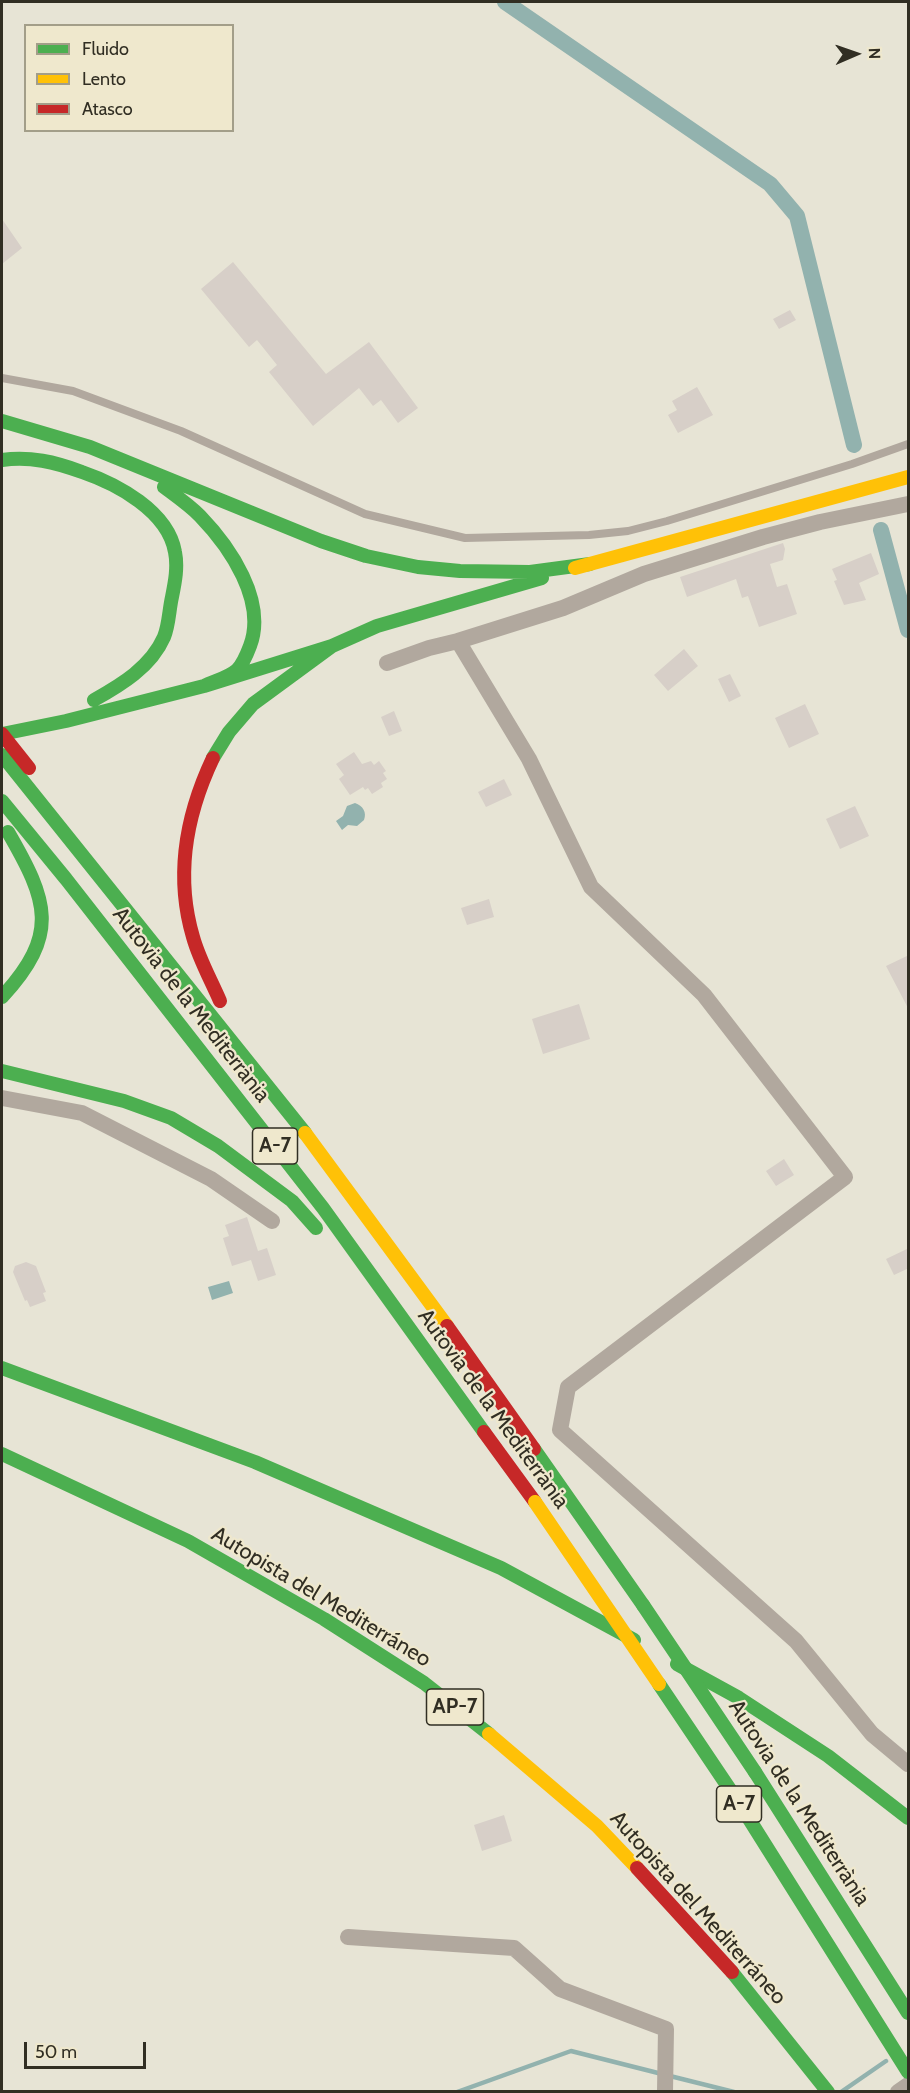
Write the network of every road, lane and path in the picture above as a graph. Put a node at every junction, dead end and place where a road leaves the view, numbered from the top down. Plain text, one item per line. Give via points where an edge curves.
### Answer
1 (2, 378) edge
2 (2, 421) edge
3 (909, 444) edge
4 (2, 460) edge
5 (134, 464) junction
6 (909, 477) edge
7 (909, 504) edge
8 (590, 564) junction
9 (377, 627) junction
10 (458, 641) junction
11 (332, 646) junction
12 (245, 658) junction
13 (387, 663) dead end
14 (223, 664) dead end
15 (204, 686) junction
16 (135, 688) dead end
17 (94, 700) junction
18 (2, 733) edge
19 (2, 755) edge
20 (23, 771) junction
21 (2, 801) edge
22 (2, 821) edge
23 (103, 859) dead end
24 (183, 957) dead end
25 (2, 997) edge
26 (270, 1067) dead end
27 (2, 1071) edge
28 (2, 1098) edge
29 (301, 1127) junction
30 (272, 1221) dead end
31 (323, 1236) dead end
32 (361, 1285) dead end
33 (436, 1365) junction
34 (2, 1368) edge
35 (2, 1454) edge
36 (909, 1764) edge
37 (909, 1818) edge
38 (348, 1937) dead end
39 (909, 2013) edge
40 (909, 2072) edge
41 (909, 2085) edge
42 (665, 2091) edge
43 (828, 2091) edge
44 (898, 2091) edge

1 - 3 lane via 73,391 181,431 365,514 465,538 628,531
2 - 5 main road
4 - 17 main road via 27,458 107,481 143,503 163,524 175,548 176,573 164,636 136,673
5 - 8 main road via 366,556 460,571 531,572
5 - 12 main road via 199,515 225,546 254,611 253,644
6 - 8 main road
7 - 10 street via 763,537 644,574 563,608
8 - 9 main road
9 - 11 main road
9 - 12 main road via 343,631
10 - 13 street
10 - 36 street via 529,759 591,887 704,995 845,1177 568,1387 560,1430 796,1641 872,1734
11 - 15 main road
11 - 24 main road via 249,707 223,740 202,778 184,858 186,906 193,938 224,1006
12 - 14 main road
12 - 15 main road via 238,669
15 - 18 main road
16 - 17 main road
17 - 18 main road
18 - 20 main road, bridge
19 - 20 main road, Autovia de la Mediterrània / A-7
20 - 23 main road
20 - 29 main road, Autovia de la Mediterrània / A-7
21 - 33 main road, Autovia de la Mediterrània / A-7 via 323,1208
22 - 25 main road via 33,877 43,916 40,940 30,962
26 - 29 main road via 284,1086
27 - 31 main road via 124,1101 171,1118 218,1146 291,1201
28 - 30 street via 82,1113 212,1179
29 - 39 main road, Autovia de la Mediterrània / A-7, bridge via 424,1293 643,1605
32 - 33 main road via 406,1344
33 - 40 main road, Autovia de la Mediterrània / A-7, bridge via 535,1502 739,1803
34 - 37 main road via 255,1462 501,1568 739,1698 828,1756
35 - 43 main road, Autopista del Mediterráneo / AP-7 via 188,1541 324,1619 424,1683 597,1826 745,1987
38 - 42 street via 514,1948 560,1989 666,2029
41 - 44 street

